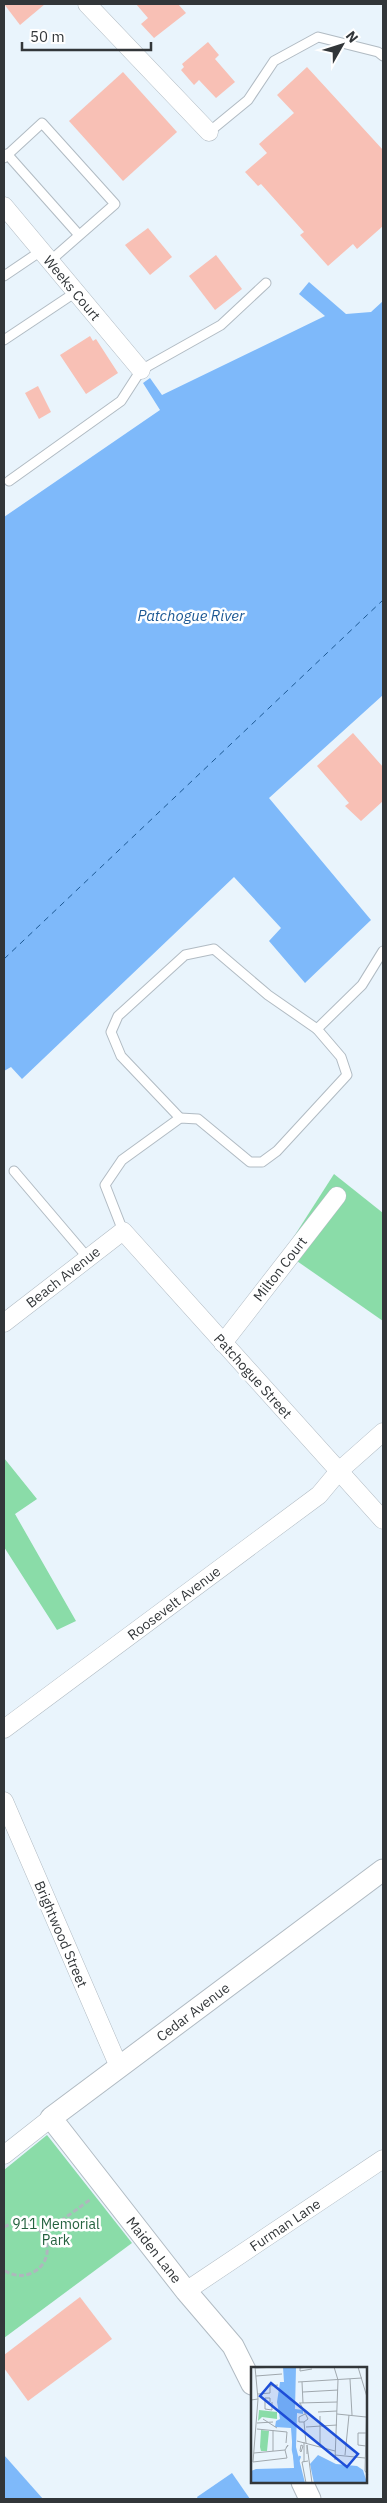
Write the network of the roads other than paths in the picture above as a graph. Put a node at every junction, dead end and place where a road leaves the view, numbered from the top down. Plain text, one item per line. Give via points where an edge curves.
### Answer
1 (87, 4) edge
2 (383, 56) edge
3 (209, 132) joint
4 (6, 156) edge
5 (4, 206) edge
6 (78, 236) junction
7 (46, 256) junction
8 (4, 276) edge
9 (266, 283) dead end
10 (76, 292) junction
11 (4, 340) edge
12 (141, 370) junction
13 (9, 481) dead end
14 (383, 951) edge
15 (318, 1028) junction
16 (180, 1118) junction
17 (14, 1171) dead end
18 (337, 1196) dead end
19 (123, 1231) junction
20 (88, 1258) junction
21 (4, 1323) edge
22 (223, 1343) junction
23 (383, 1432) edge
24 (339, 1471) junction
25 (383, 1520) edge
26 (4, 1729) edge
27 (4, 1801) edge
28 (383, 1870) edge
29 (119, 2067) junction
30 (51, 2118) junction
31 (4, 2155) edge
32 (383, 2159) edge
33 (186, 2291) junction
34 (251, 2382) edge
35 (302, 2483) edge
36 (310, 2499) edge

1 - 3 street
2 - 3 lane via 318,37 274,60 248,100
4 - 6 lane
4 - 6 lane via 42,123 115,204
5 - 7 street, Weeks Court
6 - 7 lane
7 - 8 lane
7 - 10 street, Weeks Court
9 - 12 lane via 221,325
10 - 11 lane
10 - 12 street, Weeks Court
12 - 13 lane via 122,401
14 - 15 lane via 362,985
15 - 16 lane via 341,1057 347,1075 278,1151 262,1162 250,1162 198,1119
15 - 16 lane via 268,995 214,949 185,955 118,1016 111,1032 121,1056
16 - 19 lane via 122,1160 105,1185
17 - 20 lane
18 - 22 street, Milton Court
19 - 20 street, Beach Avenue
19 - 22 street, Patchogue Street
20 - 21 street, Beach Avenue
22 - 24 street, Patchogue Street
23 - 24 street, Roosevelt Avenue
24 - 25 street, Patchogue Street
24 - 26 street, Roosevelt Avenue via 319,1495
27 - 29 street, Brightwood Street
28 - 29 street, Cedar Avenue
29 - 30 street, Cedar Avenue
30 - 31 street, Cedar Avenue
30 - 33 street, Maiden Lane
32 - 33 street, Furman Lane
33 - 34 street, Maiden Lane via 233,2346
35 - 36 street

